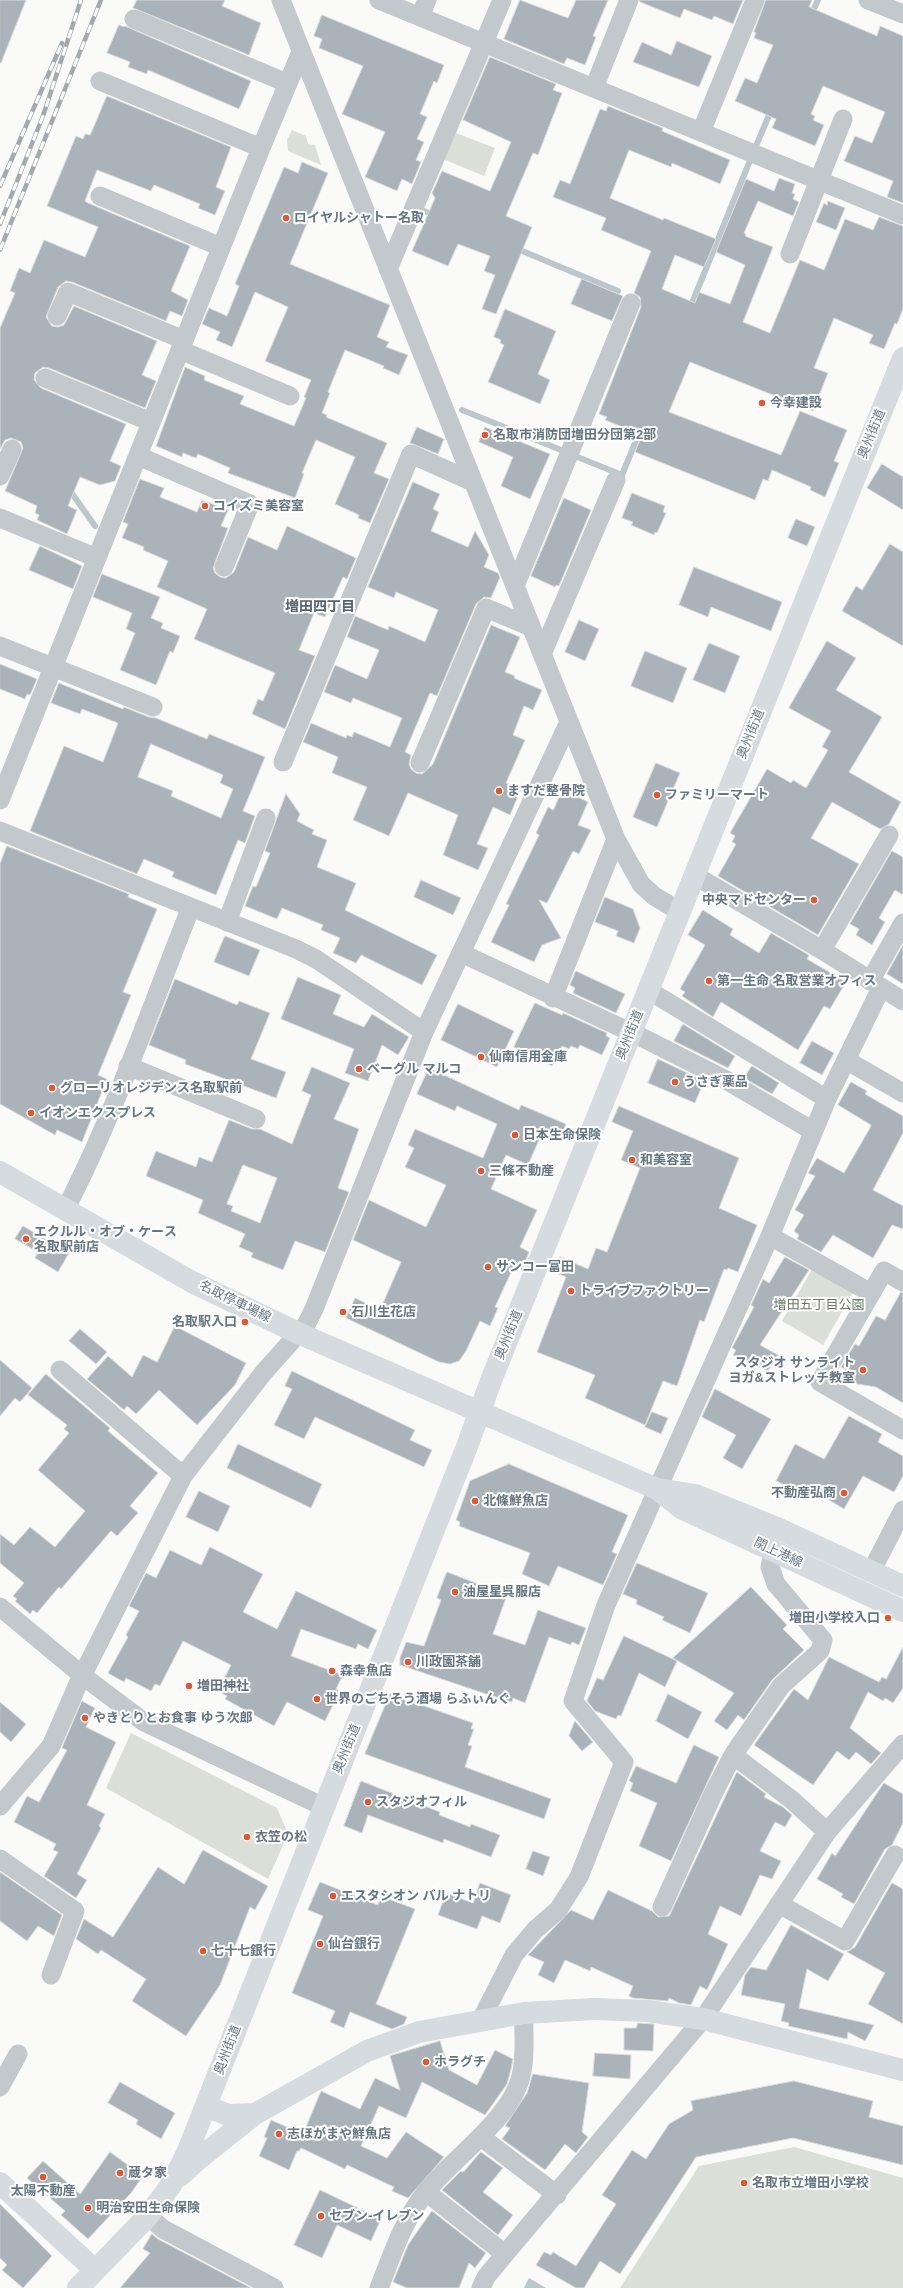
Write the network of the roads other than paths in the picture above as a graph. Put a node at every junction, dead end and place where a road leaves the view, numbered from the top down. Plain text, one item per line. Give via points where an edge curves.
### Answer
1 (281, 0) edge
2 (378, 0) edge
3 (502, 0) edge
4 (629, 0) edge
5 (755, 0) edge
6 (868, 0) edge
7 (423, 8) edge
8 (903, 14) edge
9 (134, 19) dead end
10 (484, 43) junction
11 (301, 52) junction
12 (100, 81) dead end
13 (287, 83) junction
14 (594, 88) junction
15 (843, 119) dead end
16 (701, 132) junction
17 (261, 148) junction
18 (819, 180) junction
19 (100, 196) dead end
20 (903, 215) edge
21 (221, 247) junction
22 (790, 254) dead end
23 (388, 269) junction
24 (631, 303) dead end
25 (57, 316) dead end
26 (182, 345) junction
27 (903, 358) edge
28 (45, 378) dead end
29 (290, 396) dead end
30 (151, 422) junction
31 (12, 449) dead end
32 (138, 456) junction
33 (0, 476) edge
34 (616, 480) dead end
35 (473, 482) junction
36 (0, 518) edge
37 (97, 558) junction
38 (224, 567) dead end
39 (515, 586) junction
40 (531, 627) junction
41 (0, 646) edge
42 (542, 654) junction
43 (53, 668) junction
44 (153, 707) dead end
45 (569, 722) junction
46 (283, 762) dead end
47 (420, 763) dead end
48 (6, 768) edge
49 (0, 800) edge
50 (266, 818) dead end
51 (0, 831) edge
52 (888, 835) dead end
53 (616, 839) junction
54 (694, 875) junction
55 (191, 907) junction
56 (679, 910) junction
57 (227, 922) junction
58 (903, 923) edge
59 (822, 950) junction
60 (461, 953) junction
61 (876, 985) junction
62 (648, 990) junction
63 (553, 998) junction
64 (903, 1001) edge
65 (424, 1032) junction
66 (631, 1032) junction
67 (846, 1060) junction
68 (128, 1066) junction
69 (903, 1093) edge
70 (827, 1099) junction
71 (256, 1119) dead end
72 (813, 1131) junction
73 (0, 1172) edge
74 (66, 1208) junction
75 (770, 1236) junction
76 (903, 1282) edge
77 (871, 1294) junction
78 (298, 1333) junction
79 (60, 1370) dead end
80 (479, 1413) junction
81 (903, 1430) edge
82 (183, 1476) junction
83 (657, 1489) junction
84 (903, 1510) edge
85 (773, 1552) junction
86 (872, 1570) junction
87 (903, 1586) edge
88 (0, 1607) edge
89 (903, 1611) edge
90 (83, 1676) junction
91 (903, 1744) edge
92 (734, 1755) junction
93 (0, 1806) edge
94 (324, 1807) junction
95 (827, 1832) junction
96 (895, 1855) dead end
97 (0, 1859) edge
98 (779, 1904) junction
99 (662, 1907) dead end
100 (51, 1975) dead end
101 (524, 2013) junction
102 (703, 2019) junction
103 (481, 2020) junction
104 (18, 2054) dead end
105 (903, 2070) edge
106 (0, 2087) edge
107 (206, 2106) junction
108 (255, 2114) junction
109 (480, 2137) junction
110 (0, 2183) edge
111 (170, 2185) junction
112 (426, 2192) junction
113 (557, 2195) junction
114 (148, 2216) junction
115 (505, 2254) junction
116 (95, 2270) junction
117 (78, 2288) edge
118 (274, 2288) edge
119 (379, 2288) edge
120 (480, 2288) edge

1 - 11 street
2 - 7 street
3 - 10 street
4 - 14 street
5 - 16 street
6 - 8 street
7 - 10 street
9 - 13 street
10 - 14 street
10 - 23 street
11 - 13 street
11 - 23 street
12 - 17 street
13 - 17 street
14 - 16 street
15 - 18 street
16 - 18 street
17 - 21 street
18 - 20 street
18 - 22 street
19 - 21 street
21 - 26 street
23 - 35 street
24 - 39 street
25 - 26 street via 68,292
26 - 29 street
26 - 30 street
27 - 54 main road, 奥州街道
28 - 30 street
30 - 32 street
31 - 33 street
32 - 37 street
32 - 38 street via 250,504
34 - 42 street
35 - 39 street
35 - 46 street via 411,454
36 - 37 street
37 - 43 street
39 - 40 street
40 - 42 street
40 - 47 street via 486,608
41 - 43 street
42 - 45 street
43 - 44 street
43 - 48 street
45 - 53 street
45 - 60 street
48 - 49 street
50 - 57 street
51 - 55 street
52 - 59 street
53 - 56 street via 641,884 654,896
53 - 63 street
54 - 56 main road, 奥州街道
54 - 59 street
55 - 57 street
55 - 68 street
56 - 62 main road, 奥州街道
57 - 65 street via 316,959
58 - 61 street
59 - 61 street
60 - 63 street
60 - 65 street
61 - 64 street
61 - 67 street
62 - 66 main road, 奥州街道
62 - 70 street
63 - 66 street
65 - 78 street via 314,1309 306,1325
66 - 72 street via 726,1080
66 - 80 main road, 奥州街道
67 - 69 street
67 - 70 street
68 - 71 street
68 - 74 street via 81,1179
70 - 72 street
72 - 75 street
73 - 74 main road, 名取停車場線
74 - 78 main road, 名取停車場線 via 192,1282
75 - 77 street
75 - 83 street
76 - 77 street via 884,1271
77 - 81 street via 820,1382
78 - 80 main road, 名取停車場線
78 - 82 street via 264,1372
79 - 82 street
80 - 83 main road, 閖上港線
80 - 94 main road, 奥州街道
82 - 90 street
83 - 85 main road, 閖上港線 via 681,1508
83 - 86 main road, 閖上港線 via 695,1495
83 - 103 street via 606,1605 573,1701 624,1762 579,1877 558,1910 534,1930 514,1955
84 - 86 street
85 - 89 main road, 閖上港線
85 - 92 street via 770,1568 776,1584 823,1640 820,1651 781,1686
86 - 87 main road, 閖上港線
88 - 90 street
90 - 93 street via 51,1746
90 - 94 street via 144,1722
91 - 95 street
92 - 95 street via 792,1800
92 - 99 street via 713,1794
94 - 107 main road, 奥州街道
95 - 98 street
96 - 98 street via 845,1941
97 - 100 street via 76,1911
98 - 102 street
101 - 102 main road via 594,2009 640,2011
101 - 103 main road
101 - 109 street via 523,2070 519,2085 494,2123
102 - 105 main road
102 - 113 street
103 - 108 main road via 419,2032 367,2051
104 - 106 street
107 - 108 main road via 228,2115
107 - 111 main road, 奥州街道 via 187,2153
108 - 111 main road
109 - 112 street
109 - 113 street
110 - 116 main road
111 - 114 main road, 奥州街道
112 - 115 street
112 - 119 street via 406,2220
113 - 115 street
114 - 116 main road, 奥州街道
114 - 118 street via 163,2229
115 - 120 street
116 - 117 main road, 奥州街道

